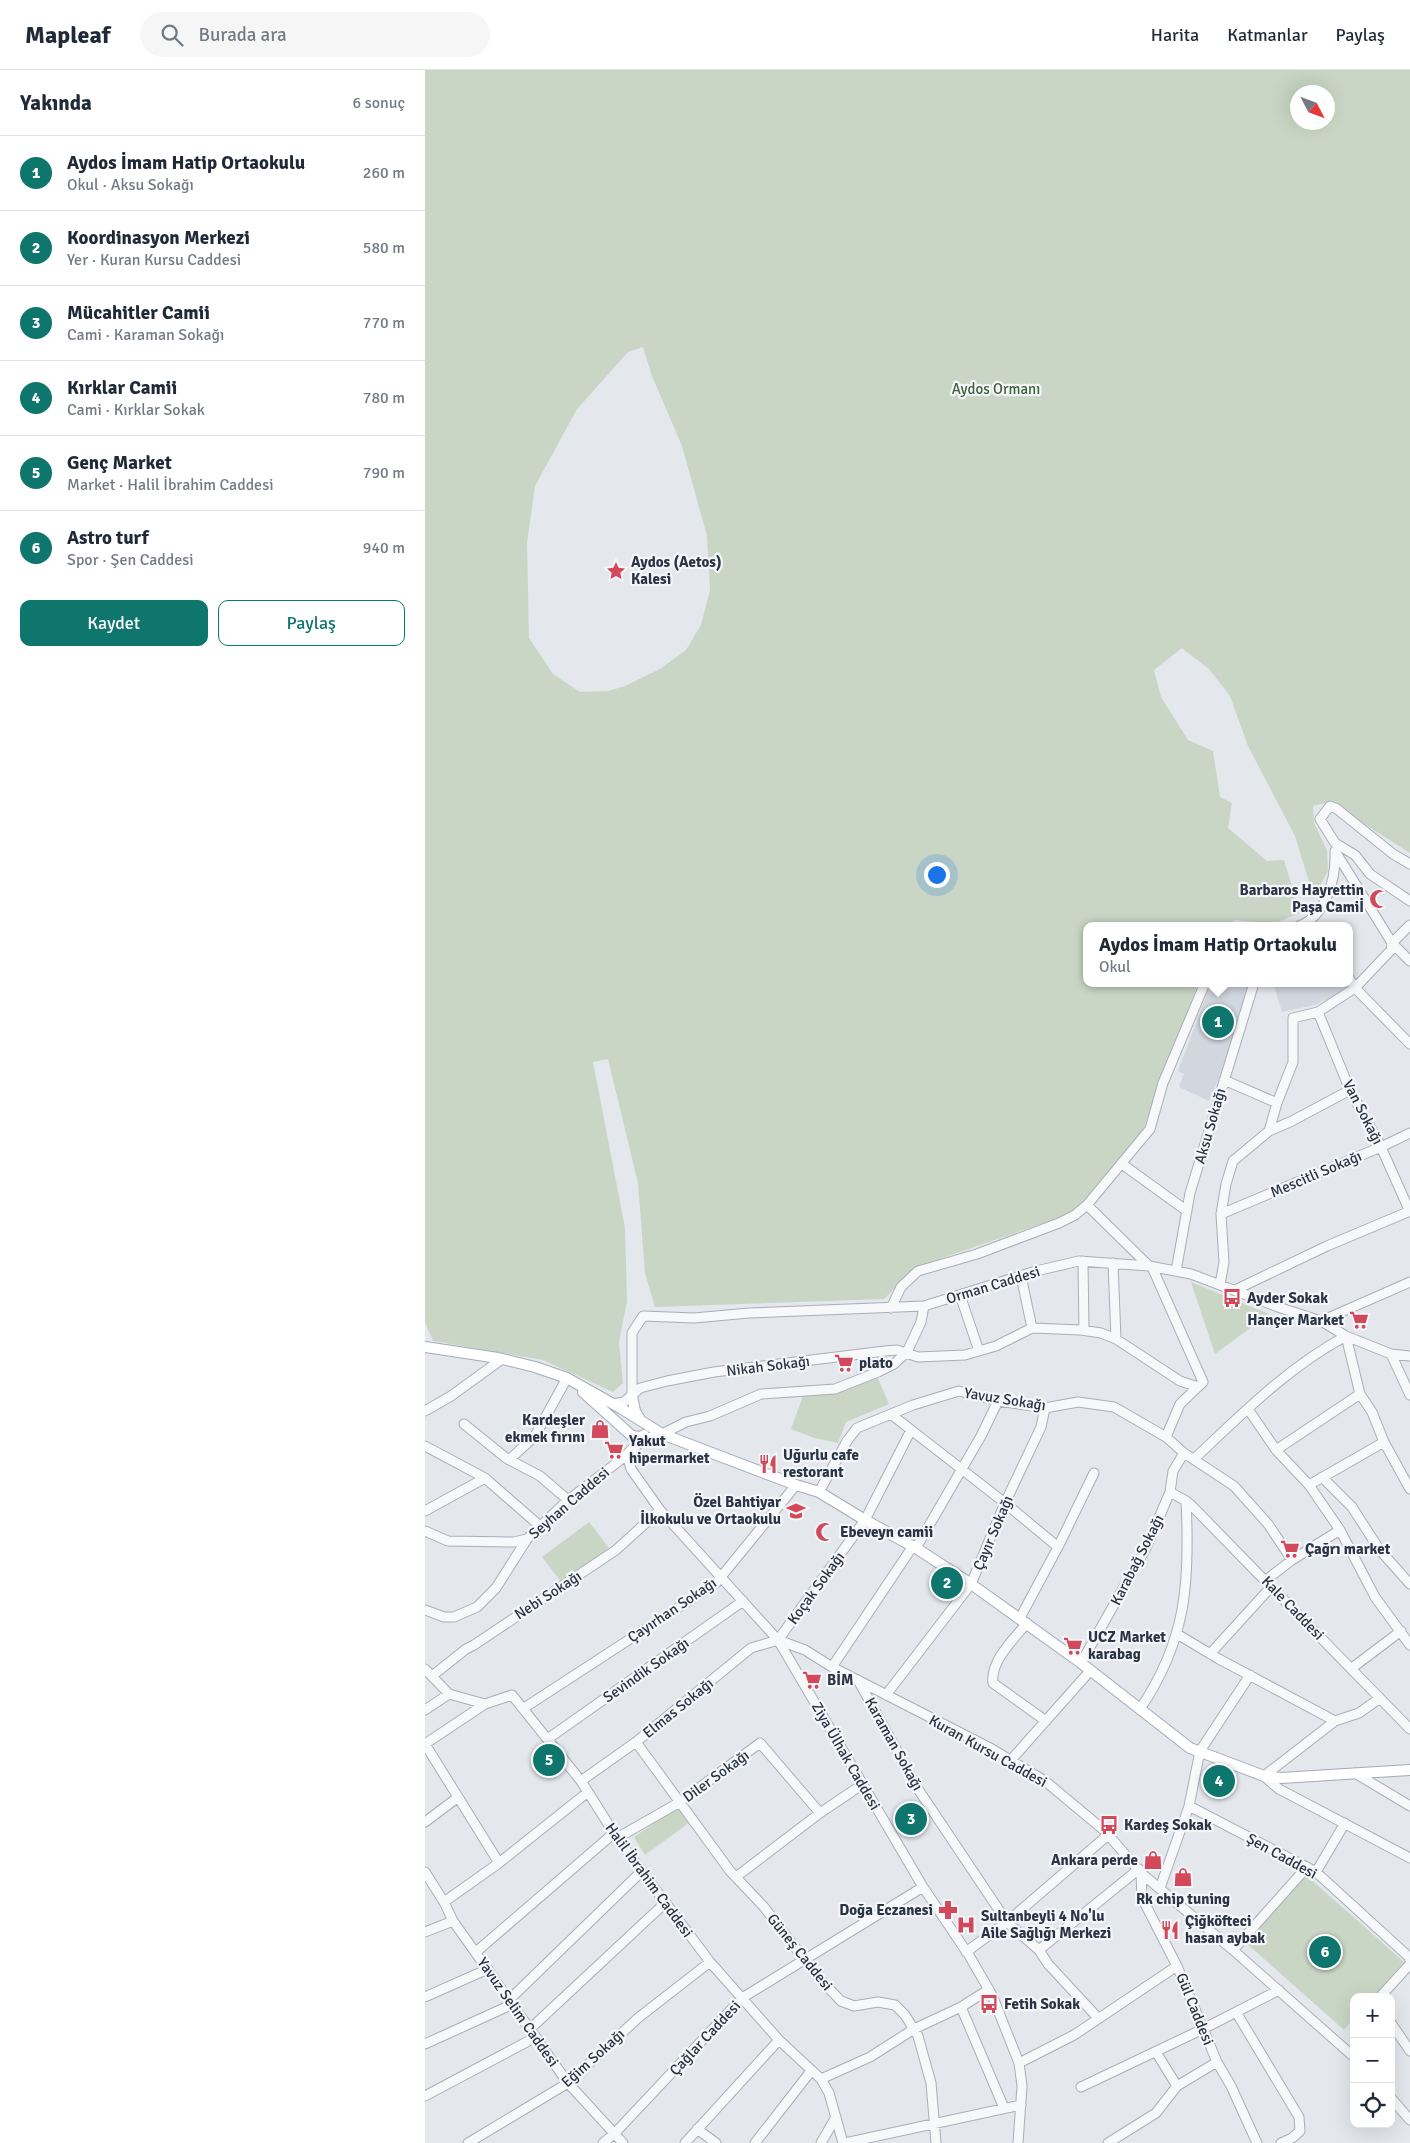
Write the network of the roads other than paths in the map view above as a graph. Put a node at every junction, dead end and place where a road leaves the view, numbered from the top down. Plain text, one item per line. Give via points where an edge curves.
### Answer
1 (1335, 847) junction
2 (1410, 864) edge
3 (1410, 901) edge
4 (1312, 922) edge
5 (1410, 925) edge
6 (1392, 943) junction
7 (1410, 961) edge
8 (1353, 985) edge
9 (1203, 987) edge
10 (1252, 987) edge
11 (1355, 988) junction
12 (1318, 1012) junction
13 (1410, 1044) edge
14 (1224, 1080) junction
15 (1350, 1090) junction
16 (1277, 1103) junction
17 (1269, 1131) junction
18 (1410, 1133) edge
19 (1381, 1147) junction
20 (1122, 1164) junction
21 (1087, 1205) junction
22 (1187, 1211) junction
23 (1410, 1211) edge
24 (1221, 1214) junction
25 (1083, 1262) junction
26 (1113, 1264) junction
27 (1151, 1266) junction
28 (1176, 1271) junction
29 (1021, 1276) junction
30 (1410, 1282) edge
31 (1220, 1285) junction
32 (1235, 1290) junction
33 (960, 1295) junction
34 (924, 1306) junction
35 (891, 1308) junction
36 (1321, 1321) junction
37 (1032, 1328) junction
38 (1084, 1330) junction
39 (1346, 1336) junction
40 (1116, 1339) junction
41 (425, 1347) edge
42 (979, 1351) junction
43 (907, 1352) junction
44 (1391, 1354) junction
45 (1410, 1356) edge
46 (502, 1359) junction
47 (567, 1378) junction
48 (1201, 1385) junction
49 (1360, 1394) junction
50 (1410, 1395) edge
51 (632, 1396) junction
52 (997, 1401) junction
53 (613, 1404) junction
54 (1045, 1408) junction
55 (1248, 1409) junction
56 (425, 1411) edge
57 (631, 1415) junction
58 (893, 1415) junction
59 (642, 1422) junction
60 (464, 1424) dead end
61 (911, 1430) junction
62 (662, 1434) junction
63 (632, 1436) junction
64 (1165, 1437) junction
65 (643, 1438) junction
66 (1384, 1442) junction
67 (426, 1448) edge
68 (1276, 1450) junction
69 (1184, 1453) junction
70 (627, 1455) junction
71 (1194, 1459) junction
72 (509, 1460) junction
73 (962, 1469) junction
74 (1094, 1473) dead end
75 (1322, 1477) junction
76 (485, 1478) junction
77 (796, 1485) junction
78 (1309, 1485) junction
79 (1410, 1489) edge
80 (819, 1492) junction
81 (1170, 1492) junction
82 (568, 1500) junction
83 (1187, 1501) junction
84 (1005, 1503) junction
85 (660, 1510) junction
86 (425, 1511) edge
87 (865, 1520) junction
88 (541, 1526) junction
89 (1340, 1530) junction
90 (425, 1532) edge
91 (527, 1539) junction
92 (915, 1547) junction
93 (1058, 1547) junction
94 (1292, 1560) junction
95 (721, 1577) junction
96 (1269, 1583) junction
97 (971, 1584) junction
98 (1410, 1584) edge
99 (743, 1601) junction
100 (425, 1610) edge
101 (1024, 1620) junction
102 (1401, 1631) junction
103 (1177, 1634) junction
104 (778, 1640) junction
105 (1410, 1645) edge
106 (1210, 1654) junction
107 (1081, 1663) junction
108 (832, 1666) junction
109 (1352, 1668) junction
110 (425, 1669) edge
111 (1090, 1671) junction
112 (1251, 1675) junction
113 (432, 1676) junction
114 (858, 1680) junction
115 (449, 1694) junction
116 (885, 1695) junction
117 (1379, 1698) junction
118 (485, 1704) junction
119 (523, 1708) junction
120 (1140, 1709) junction
121 (425, 1710) edge
122 (1046, 1721) junction
123 (1335, 1721) junction
124 (1410, 1730) edge
125 (549, 1738) junction
126 (636, 1742) junction
127 (425, 1744) edge
128 (1200, 1751) junction
129 (1011, 1760) junction
130 (1410, 1770) edge
131 (1355, 1773) junction
132 (1263, 1776) junction
133 (581, 1781) junction
134 (863, 1784) junction
135 (588, 1792) junction
136 (457, 1798) junction
137 (680, 1802) junction
138 (1189, 1806) junction
139 (1410, 1806) edge
140 (820, 1813) junction
141 (425, 1822) edge
142 (1345, 1823) junction
143 (1108, 1835) junction
144 (616, 1836) junction
145 (1409, 1855) edge
146 (499, 1863) junction
147 (1307, 1867) junction
148 (642, 1871) junction
149 (1140, 1871) junction
150 (425, 1872) edge
151 (1316, 1872) junction
152 (736, 1877) junction
153 (923, 1887) junction
154 (1160, 1888) junction
155 (444, 1902) junction
156 (665, 1903) junction
157 (453, 1921) junction
158 (1007, 1922) junction
159 (425, 1932) edge
160 (1039, 1950) junction
161 (1233, 1950) junction
162 (476, 1952) junction
163 (966, 1952) junction
164 (1410, 1959) edge
165 (805, 1960) junction
166 (710, 1962) junction
167 (1177, 1966) junction
168 (488, 1969) junction
169 (987, 1990) junction
170 (1279, 1990) junction
171 (1383, 1993) edge
172 (425, 1997) edge
173 (743, 1998) junction
174 (512, 2002) junction
175 (961, 2007) junction
176 (1237, 2012) junction
177 (1098, 2018) junction
178 (914, 2029) junction
179 (1203, 2029) junction
180 (1395, 2029) edge
181 (530, 2030) junction
182 (536, 2037) junction
183 (779, 2040) junction
184 (425, 2044) edge
185 (1410, 2051) edge
186 (1156, 2052) junction
187 (1350, 2053) edge
188 (1217, 2062) junction
189 (1019, 2063) junction
190 (811, 2071) junction
191 (821, 2079) junction
192 (568, 2083) junction
193 (1177, 2086) junction
194 (1081, 2087) dead end
195 (425, 2096) edge
196 (1395, 2103) edge
197 (1021, 2105) junction
198 (1004, 2108) junction
199 (836, 2117) junction
200 (1410, 2120) edge
201 (935, 2123) junction
202 (697, 2129) junction
203 (614, 2134) junction
204 (468, 2143) edge
205 (603, 2143) edge
206 (623, 2143) edge
207 (685, 2143) edge
208 (716, 2143) edge
209 (755, 2143) edge
210 (821, 2143) edge
211 (844, 2143) edge
212 (936, 2143) edge
213 (1018, 2143) edge
214 (1109, 2143) edge
215 (1257, 2143) edge
216 (1281, 2143) edge

1 - 2 street via 1320,819 1330,806
1 - 3 street via 1355,855 1370,874
1 - 4 street via 1336,871
1 - 6 street
5 - 6 street
6 - 7 street
6 - 11 street via 1391,950
8 - 11 street
9 - 20 street via 1163,1083 1150,1129
10 - 14 street, Aksu Sokağı
11 - 12 street
11 - 13 street
12 - 15 street, Van Sokağı
12 - 16 street via 1293,1018 1293,1062
14 - 16 street
14 - 22 street, Aksu Sokağı
15 - 17 street
15 - 19 street, Van Sokağı
16 - 17 street
17 - 24 street via 1233,1161
18 - 19 street, Mescitli Sokağı
19 - 23 street, Van Sokağı
19 - 24 street, Mescitli Sokağı
20 - 21 street
20 - 22 street
21 - 27 street
21 - 35 street via 1059,1224 977,1254 918,1271 901,1288
22 - 28 street, Aksu Sokağı
23 - 32 street
24 - 31 street via 1224,1262
25 - 26 street, Orman Caddesi
25 - 29 street, Orman Caddesi
25 - 38 street
26 - 27 street, Orman Caddesi
26 - 40 street
27 - 28 street, Orman Caddesi
27 - 48 street
28 - 31 street, Orman Caddesi
29 - 33 street, Orman Caddesi
29 - 37 street
30 - 36 street
31 - 32 street, Orman Caddesi
32 - 36 street, Orman Caddesi
33 - 34 street, Orman Caddesi
33 - 42 street
34 - 35 street, Orman Caddesi
34 - 43 street via 921,1322
35 - 51 street, Orman Caddesi via 694,1318 643,1316 632,1333
36 - 39 street, Orman Caddesi
37 - 38 street
37 - 42 street, Nikah Sokağı via 997,1346
38 - 40 street
39 - 44 street, Orman Caddesi
39 - 49 street
39 - 55 street via 1325,1347 1265,1392
40 - 48 street via 1180,1381
41 - 46 main road
42 - 43 street, Nikah Sokağı via 939,1357 918,1357
43 - 51 street, Nikah Sokağı via 885,1351 714,1372 640,1388
43 - 62 street via 894,1364 846,1386 761,1394
44 - 45 street, Orman Caddesi
44 - 50 street
46 - 47 main road
46 - 56 street
47 - 53 main road
47 - 63 main road
47 - 72 street via 535,1436
48 - 64 street via 1180,1404
49 - 66 street via 1372,1412
49 - 68 street
51 - 53 street, Nikah Sokağı
51 - 57 main road
51 - 59 main road via 635,1411
52 - 54 street, Yavuz Sokağı
52 - 58 street, Yavuz Sokağı via 959,1391
52 - 73 street
53 - 57 main road
54 - 64 street, Yavuz Sokağı via 1078,1402 1114,1406
54 - 84 street, Çayır Sokağı via 1041,1427
55 - 68 street
55 - 71 street
57 - 59 main road
57 - 63 main road via 627,1422
58 - 61 street
58 - 80 street, Yavuz Sokağı via 857,1428
59 - 62 main road
59 - 65 main road
60 - 72 street
61 - 73 street
61 - 87 street, Koçak Sokağı
62 - 65 main road
62 - 77 main road
63 - 65 main road
63 - 70 main road
64 - 69 street, Yavuz Sokağı
65 - 70 main road
66 - 75 street
66 - 79 street
67 - 76 street
68 - 78 street
69 - 71 street, Yavuz Sokağı
69 - 81 street, Karabağ Sokağı via 1173,1471
70 - 82 street, Seyhan Caddesi
70 - 85 street, Kuran Kursu Caddesi via 631,1469
71 - 94 street, Yavuz Sokağı via 1234,1486 1268,1524
72 - 82 street via 540,1476
73 - 84 street
73 - 92 street
74 - 93 street
75 - 78 street
75 - 98 street via 1352,1507 1379,1549
76 - 86 street
76 - 88 street
77 - 80 main road
77 - 95 street, Çayırhan Sokağı
78 - 89 street
80 - 87 main road
81 - 83 street, Kale Caddesi
81 - 107 street, Karabağ Sokağı via 1145,1548
82 - 88 street, Seyhan Caddesi
83 - 96 street, Kale Caddesi
83 - 103 street via 1187,1582
84 - 93 street
84 - 97 street, Çayır Sokağı
85 - 95 street, Kuran Kursu Caddesi
85 - 113 street, Nebi Sokağı via 616,1550 466,1649
87 - 92 main road
87 - 104 street, Koçak Sokağı
88 - 91 street, Seyhan Caddesi
89 - 94 street
89 - 102 street via 1375,1597
90 - 91 street via 448,1541 514,1542
91 - 100 street, Seyhan Caddesi via 497,1588 477,1607 444,1618
92 - 97 main road
92 - 108 street
93 - 101 street
94 - 96 street
95 - 99 street, Kuran Kursu Caddesi
95 - 119 street, Çayırhan Sokağı
96 - 106 street
96 - 109 street, Kale Caddesi
97 - 101 main road
97 - 116 street, Çayır Sokağı
99 - 104 street, Kuran Kursu Caddesi
99 - 125 street, Sevindik Sokağı
101 - 107 main road
101 - 122 street via 992,1674 993,1683
102 - 105 street
102 - 109 street
103 - 106 street
103 - 120 street via 1154,1687
104 - 108 street, Kuran Kursu Caddesi via 805,1650
104 - 126 street, Elmas Sokağı via 751,1648
104 - 134 street, Ziya Ülhak Caddesi
106 - 112 street
107 - 111 main road
108 - 114 street, Kuran Kursu Caddesi
109 - 117 street, Kale Caddesi
110 - 113 street
111 - 120 main road
111 - 122 street
112 - 123 street
112 - 128 street
113 - 115 street
114 - 116 street, Kuran Kursu Caddesi
114 - 158 street, Karaman Sokağı via 918,1789
115 - 118 street
115 - 121 street
116 - 129 street, Kuran Kursu Caddesi
117 - 123 street via 1359,1713
117 - 124 street, Kale Caddesi
118 - 119 street, Halil İbrahim Caddesi via 513,1695
118 - 127 street
119 - 125 street, Halil İbrahim Caddesi
120 - 128 main road via 1190,1748
122 - 129 street
123 - 132 street
125 - 133 street, Halil İbrahim Caddesi
126 - 133 street, Elmas Sokağı
126 - 137 street, Güneş Caddesi
127 - 136 street
128 - 132 main road
128 - 138 street
129 - 143 street, Kuran Kursu Caddesi via 1045,1781
130 - 131 main road
131 - 132 main road via 1281,1778
131 - 139 street
132 - 142 street via 1279,1789
133 - 135 street, Halil İbrahim Caddesi
134 - 140 street
134 - 153 street, Ziya Ülhak Caddesi
135 - 144 street, Halil İbrahim Caddesi
135 - 146 street
136 - 141 street
136 - 146 street
137 - 140 street, Diler Sokağı via 760,1743
137 - 144 street, Diler Sokağı
137 - 152 street, Güneş Caddesi
138 - 147 street, Şen Caddesi
138 - 154 street
140 - 152 street
142 - 145 street
142 - 151 street
143 - 149 street, Kuran Kursu Caddesi
143 - 158 street
144 - 148 street, Halil İbrahim Caddesi
144 - 162 street, Diler Sokağı
146 - 155 street
147 - 151 street, Şen Caddesi
147 - 161 street
148 - 156 street, Halil İbrahim Caddesi
148 - 174 street
149 - 154 street, Kuran Kursu Caddesi
149 - 160 street
149 - 167 street, Gül Caddesi via 1142,1898
150 - 155 street, Yavuz Selim Caddesi
151 - 164 street, Şen Caddesi
152 - 165 street, Güneş Caddesi
153 - 163 street, Ziya Ülhak Caddesi
153 - 165 street, Çağlar Caddesi
154 - 161 street, Kuran Kursu Caddesi
155 - 157 street, Yavuz Selim Caddesi
156 - 166 street, Halil İbrahim Caddesi
156 - 181 street
157 - 159 street
157 - 162 street, Yavuz Selim Caddesi
158 - 160 street, Karaman Sokağı
158 - 163 street
160 - 177 street, Karaman Sokağı
161 - 170 street, Kuran Kursu Caddesi
162 - 168 street, Yavuz Selim Caddesi
163 - 169 street, Ziya Ülhak Caddesi
164 - 171 street
165 - 173 street, Çağlar Caddesi
165 - 178 street, Güneş Caddesi via 841,2001 854,2006 878,2002 895,2005
166 - 173 street, Halil İbrahim Caddesi
166 - 192 street, Eğim Sokağı via 638,2018
167 - 177 street
167 - 179 street, Gül Caddesi
168 - 172 street
168 - 174 street, Yavuz Selim Caddesi
169 - 175 street
169 - 189 street, Ziya Ülhak Caddesi via 992,1995
170 - 176 street
170 - 187 street, Kuran Kursu Caddesi
173 - 183 street, Halil İbrahim Caddesi
173 - 203 street, Çağlar Caddesi
174 - 181 street, Yavuz Selim Caddesi
174 - 184 street
175 - 178 street
175 - 198 street
176 - 179 street
176 - 216 street via 1299,2118 1300,2131
177 - 189 street
178 - 191 street via 870,2057
178 - 201 street, Güneş Caddesi via 931,2083
179 - 186 street
179 - 188 street, Gül Caddesi
180 - 185 street
181 - 182 street, Yavuz Selim Caddesi
182 - 192 street, Yavuz Selim Caddesi
182 - 195 street
183 - 190 street, Halil İbrahim Caddesi
183 - 202 street
186 - 193 street
186 - 194 street
188 - 193 street
188 - 215 street, Gül Caddesi
189 - 197 street, Ziya Ülhak Caddesi
190 - 191 street, Halil İbrahim Caddesi
190 - 209 street
191 - 199 street, Halil İbrahim Caddesi
192 - 203 street, Yavuz Selim Caddesi
192 - 204 street, Eğim Sokağı
193 - 214 street via 1156,2112
196 - 200 street
197 - 198 street
197 - 213 street, Ziya Ülhak Caddesi
198 - 201 street
199 - 210 street
199 - 211 street, Halil İbrahim Caddesi
201 - 211 street
201 - 212 street, Güneş Caddesi
202 - 207 street
202 - 208 street
203 - 205 street, Çağlar Caddesi
203 - 206 street, Yavuz Selim Caddesi

